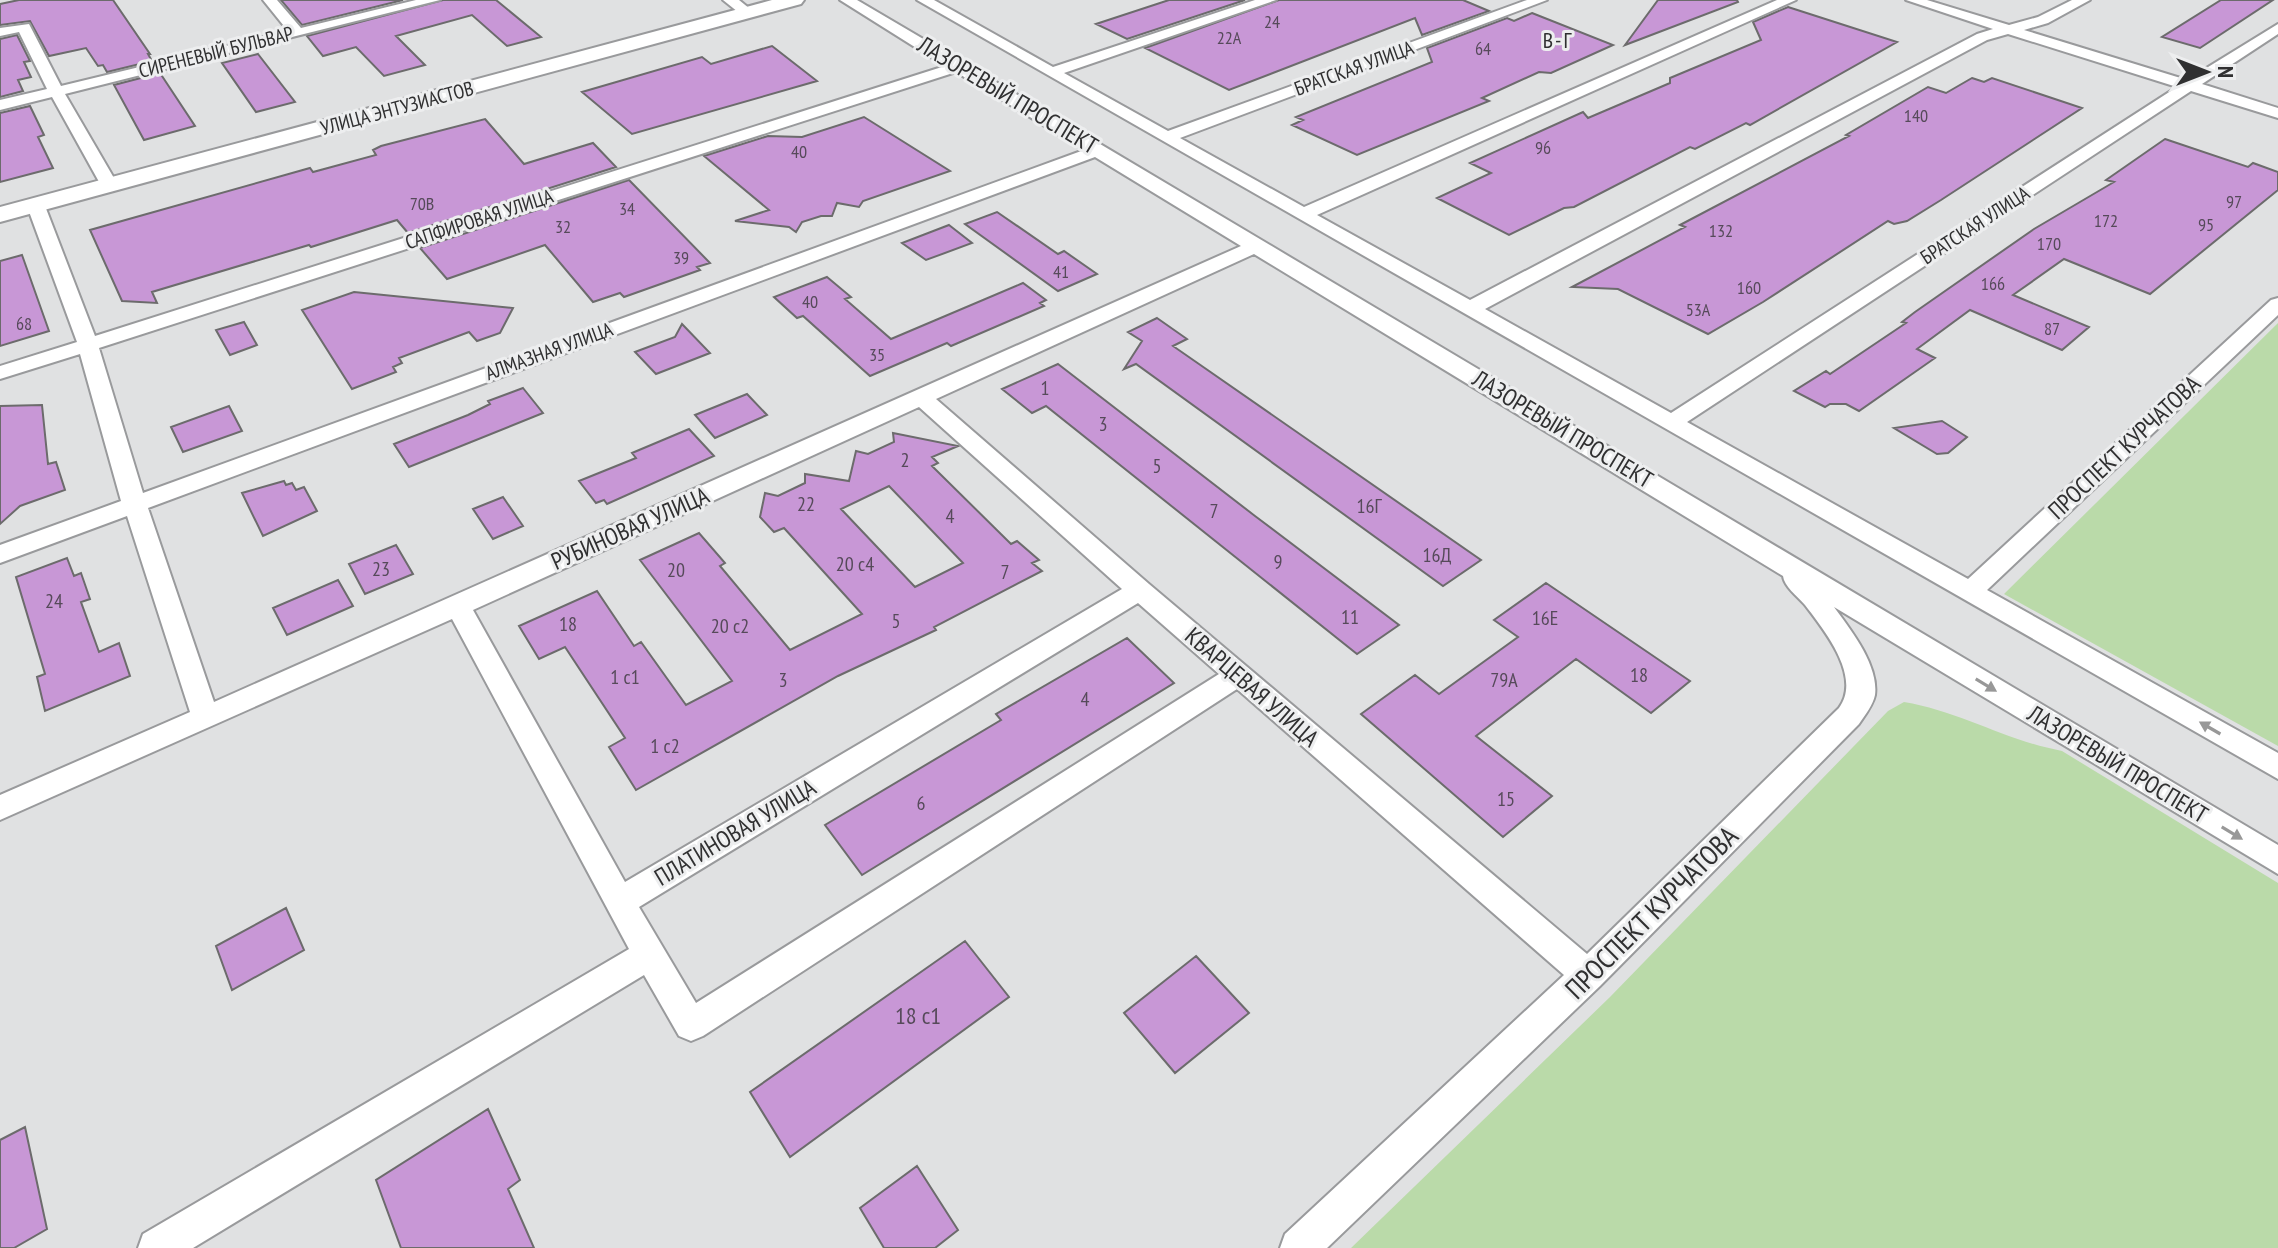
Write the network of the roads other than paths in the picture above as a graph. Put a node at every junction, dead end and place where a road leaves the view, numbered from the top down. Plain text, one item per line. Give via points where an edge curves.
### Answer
1 (270, 0) edge
2 (433, 0) edge
3 (794, 0) edge
4 (847, 0) edge
5 (924, 0) edge
6 (1269, 0) edge
7 (1540, 0) edge
8 (1789, 0) edge
9 (1913, 0) edge
10 (2083, 0) edge
11 (739, 7) edge
12 (2278, 28) edge
13 (2008, 30) junction
14 (0, 32) edge
15 (297, 32) junction
16 (959, 66) junction
17 (1052, 72) junction
18 (2190, 86) junction
19 (56, 91) junction
20 (0, 105) edge
21 (2278, 113) edge
22 (1167, 137) junction
23 (1099, 150) junction
24 (109, 185) junction
25 (36, 206) junction
26 (1304, 214) junction
27 (0, 215) edge
28 (1258, 245) junction
29 (2278, 304) edge
30 (1471, 308) junction
31 (88, 345) junction
32 (0, 373) edge
33 (920, 396) junction
34 (1672, 422) junction
35 (134, 503) junction
36 (1760, 549) junction
37 (0, 554) edge
38 (1140, 590) junction
39 (1971, 591) junction
40 (458, 606) junction
41 (1238, 675) junction
42 (205, 716) junction
43 (2278, 767) edge
44 (0, 808) edge
45 (2278, 861) edge
46 (619, 902) junction
47 (649, 955) junction
48 (1588, 975) junction
49 (157, 1248) edge
50 (1299, 1248) edge

1 - 15 street
2 - 15 street, СИРЕНЕВЫЙ БУЛЬВАР
3 - 11 street, УЛИЦА ЭНТУЗИАСТОВ
4 - 16 street, ЛАЗОРЕВЫЙ ПРОСПЕКТ
5 - 17 street, ЛАЗОРЕВЫЙ ПРОСПЕКТ
6 - 17 street
7 - 22 street, БРАТСКАЯ УЛИЦА
8 - 26 street
9 - 13 street
10 - 13 street
11 - 24 street, УЛИЦА ЭНТУЗИАСТОВ
12 - 18 street, БРАТСКАЯ УЛИЦА
13 - 18 street
13 - 30 street via 1982,37
14 - 19 street via 24,27
15 - 19 street, СИРЕНЕВЫЙ БУЛЬВАР
16 - 23 street, ЛАЗОРЕВЫЙ ПРОСПЕКТ
16 - 31 street, САПФИРОВАЯ УЛИЦА
17 - 22 street, ЛАЗОРЕВЫЙ ПРОСПЕКТ
18 - 21 street
18 - 34 street, БРАТСКАЯ УЛИЦА
19 - 20 street, СИРЕНЕВЫЙ БУЛЬВАР
19 - 24 street
22 - 26 street, ЛАЗОРЕВЫЙ ПРОСПЕКТ
23 - 28 street, ЛАЗОРЕВЫЙ ПРОСПЕКТ
23 - 35 street, АЛМАЗНАЯ УЛИЦА
24 - 25 street, УЛИЦА ЭНТУЗИАСТОВ
25 - 27 street, УЛИЦА ЭНТУЗИАСТОВ
25 - 31 street
26 - 30 street, ЛАЗОРЕВЫЙ ПРОСПЕКТ
28 - 33 street, РУБИНОВАЯ УЛИЦА
28 - 36 street, ЛАЗОРЕВЫЙ ПРОСПЕКТ
29 - 39 street, ПРОСПЕКТ КУРЧАТОВА
30 - 34 street, ЛАЗОРЕВЫЙ ПРОСПЕКТ
31 - 32 street, САПФИРОВАЯ УЛИЦА
31 - 35 street
33 - 38 street, КВАРЦЕВАЯ УЛИЦА
33 - 40 street, РУБИНОВАЯ УЛИЦА
34 - 39 street, ЛАЗОРЕВЫЙ ПРОСПЕКТ
35 - 37 street, АЛМАЗНАЯ УЛИЦА
35 - 42 street
36 -> 45 street, ЛАЗОРЕВЫЙ ПРОСПЕКТ
36 - 48 street, ПРОСПЕКТ КУРЧАТОВА via 1800,583 1836,630 1861,678 1861,698 1849,716
38 - 41 street, КВАРЦЕВАЯ УЛИЦА
38 - 46 street, ПЛАТИНОВАЯ УЛИЦА
43 -> 39 street, ЛАЗОРЕВЫЙ ПРОСПЕКТ
40 - 42 street, РУБИНОВАЯ УЛИЦА
40 - 46 street
41 - 47 street via 691,1025
41 - 48 street, КВАРЦЕВАЯ УЛИЦА
42 - 44 street, РУБИНОВАЯ УЛИЦА
46 - 47 street
47 - 49 street
48 - 50 street, ПРОСПЕКТ КУРЧАТОВА

